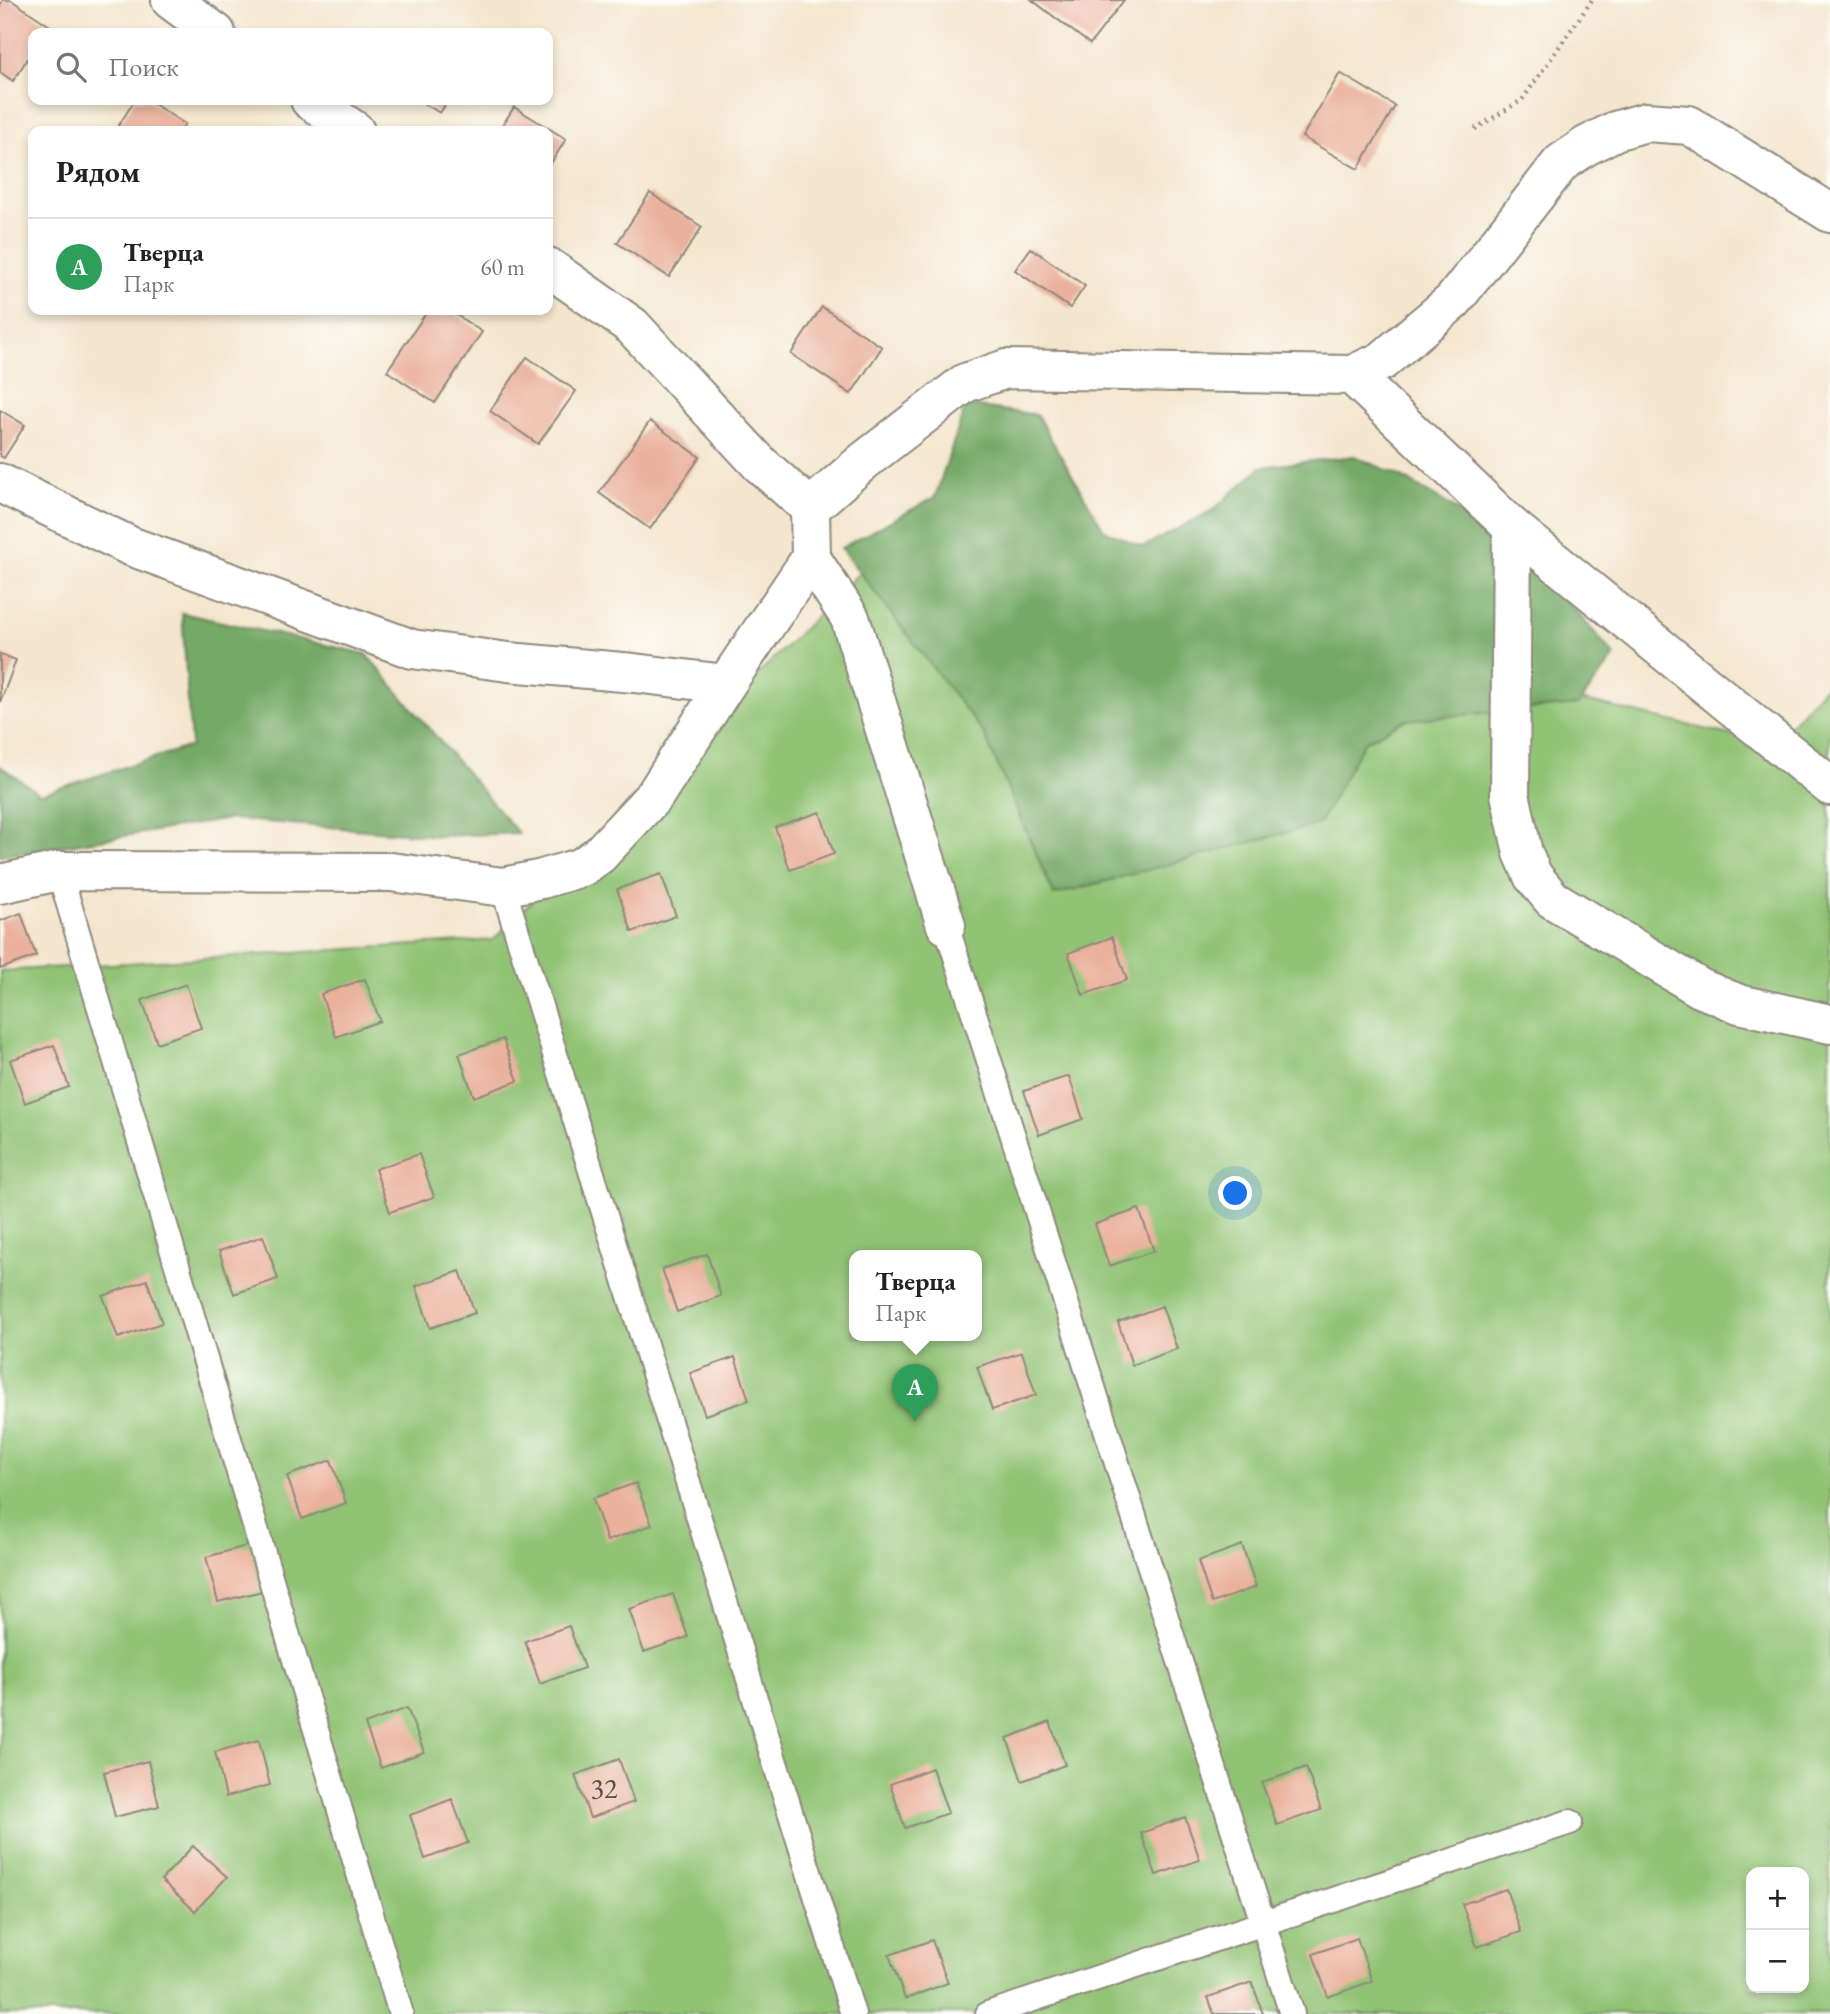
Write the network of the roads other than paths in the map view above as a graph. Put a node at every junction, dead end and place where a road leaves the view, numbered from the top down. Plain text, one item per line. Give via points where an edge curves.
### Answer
1 (171, 0) edge
2 (209, 28) edge
3 (317, 105) edge
4 (348, 126) edge
5 (1830, 213) edge
6 (553, 271) edge
7 (1352, 375) junction
8 (0, 483) edge
9 (810, 508) junction
10 (1512, 527) junction
11 (811, 558) junction
12 (726, 684) junction
13 (1830, 786) edge
14 (59, 871) junction
15 (0, 884) edge
16 (503, 887) junction
17 (946, 925) joint
18 (1830, 1024) edge
19 (1570, 1822) dead end
20 (1262, 1924) junction
21 (401, 2014) edge
22 (853, 2014) edge
23 (988, 2014) edge
24 (1292, 2014) edge

1 - 2 street
3 - 4 street
5 - 7 street via 1689,125 1646,122 1615,131 1561,163 1454,300 1382,360
6 - 9 street via 632,326 760,464
7 - 9 street via 1006,369 965,383
7 - 10 street
8 - 12 street via 131,546 412,649
9 - 11 street
10 - 13 street
10 - 18 street via 1510,793 1533,876 1552,899 1700,988 1738,1003
11 - 12 street
11 - 17 street via 850,618
12 - 16 street via 655,795 599,855 582,867
14 - 15 street
14 - 16 street via 391,872
14 - 21 lane
16 - 22 lane
17 - 20 lane
19 - 20 lane
20 - 23 lane
20 - 24 lane

